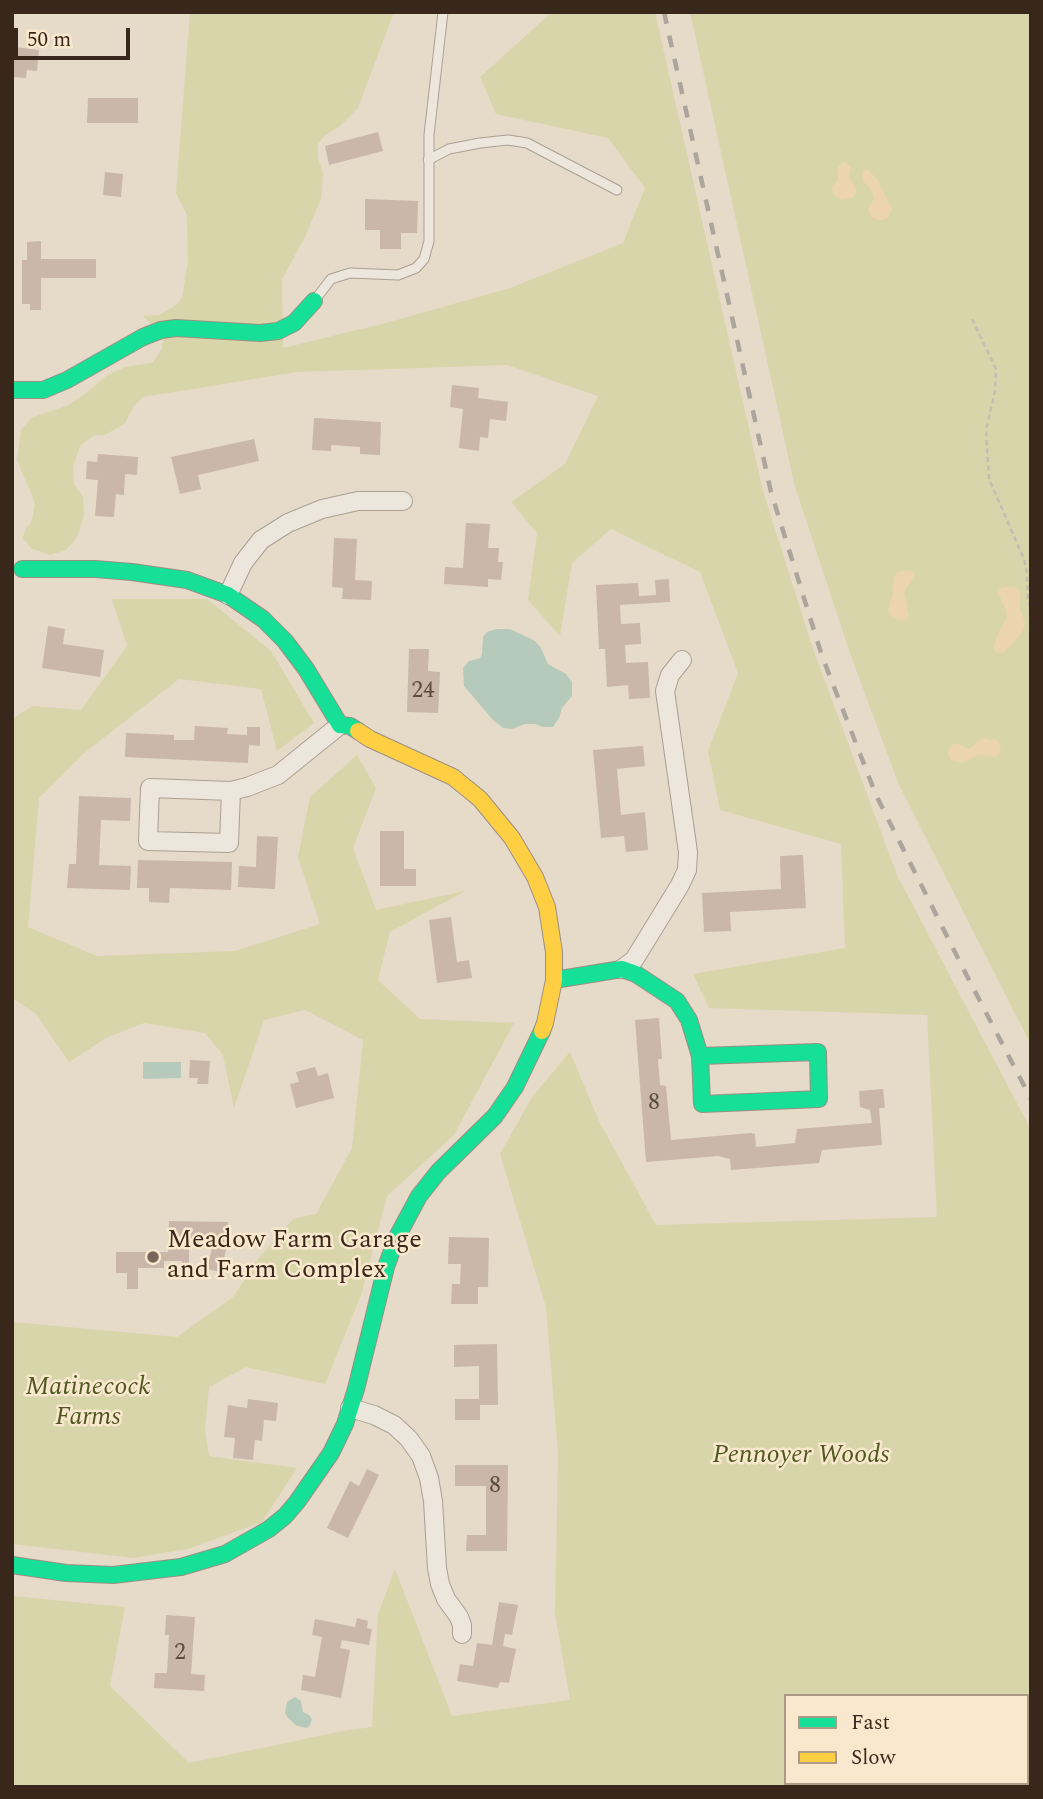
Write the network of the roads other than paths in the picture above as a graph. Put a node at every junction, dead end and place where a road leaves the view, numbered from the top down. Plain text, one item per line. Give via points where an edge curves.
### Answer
1 (443, 12) edge
2 (428, 160) junction
3 (617, 190) dead end
4 (314, 301) joint
5 (12, 390) edge
6 (402, 501) dead end
7 (22, 569) dead end
8 (228, 595) junction
9 (682, 660) dead end
10 (340, 725) junction
11 (231, 791) junction
12 (622, 969) junction
13 (554, 980) junction
14 (700, 1056) junction
15 (350, 1408) junction
16 (12, 1566) edge
17 (462, 1634) dead end

1 - 2 lane
2 - 3 lane via 449,149 480,143 527,143
2 - 4 lane via 429,241 424,260 398,275 350,273 331,279
4 - 5 street via 294,323 278,331 161,330 43,390
6 - 8 street via 358,501 289,523 261,540 243,562
7 - 8 street via 132,572 187,580
8 - 10 street via 285,641
9 - 12 street via 665,691 687,870 634,960
10 - 11 street via 278,775
10 - 13 street via 453,777 480,799 512,838 535,877 547,907
11 - 11 street via 150,788 148,841 229,844
12 - 13 street
12 - 14 street via 677,1001 689,1020
13 - 15 street via 545,1023 515,1087 495,1116 419,1196 397,1237
14 - 14 street via 818,1052 819,1100 702,1104
15 - 16 street via 331,1453 285,1516 269,1530 225,1553 181,1567 113,1575
15 - 17 street via 394,1425 421,1455 433,1501 440,1584 459,1617

